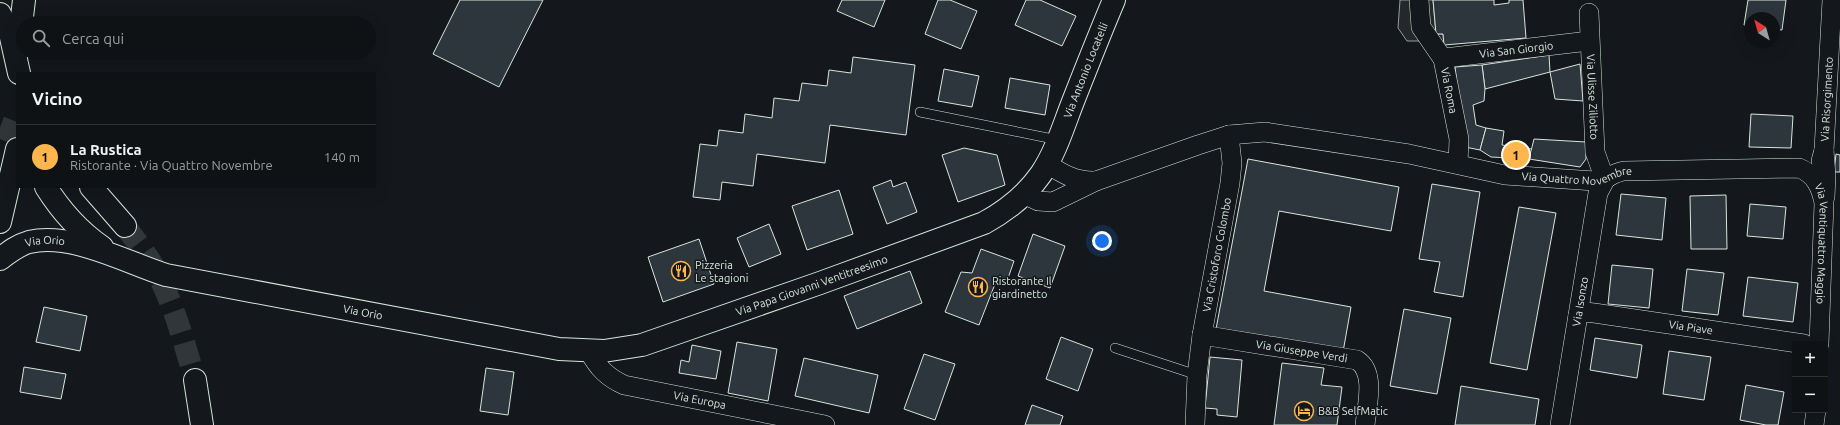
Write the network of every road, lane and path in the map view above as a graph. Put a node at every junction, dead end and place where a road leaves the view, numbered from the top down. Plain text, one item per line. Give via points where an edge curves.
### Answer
1 (24, 0) edge
2 (1419, 0) edge
3 (1832, 0) edge
4 (1110, 1) edge
5 (1589, 13) dead end
6 (0, 14) edge
7 (23, 16) edge
8 (1589, 41) junction
9 (16, 59) edge
10 (1443, 59) junction
11 (920, 112) dead end
12 (1229, 135) junction
13 (1058, 140) junction
14 (1824, 150) junction
15 (16, 153) edge
16 (1047, 164) junction
17 (1458, 164) junction
18 (1807, 171) junction
19 (1604, 180) junction
20 (1096, 181) junction
21 (47, 188) edge
22 (92, 188) edge
23 (1023, 194) junction
24 (1824, 203) junction
25 (0, 222) edge
26 (125, 226) tunnel mouth
27 (0, 259) edge
28 (138, 266) junction
29 (1578, 316) junction
30 (1202, 335) junction
31 (1819, 341) edge
32 (1792, 342) edge
33 (1115, 348) dead end
34 (589, 351) junction
35 (1197, 375) junction
36 (195, 380) tunnel mouth
37 (1816, 413) edge
38 (202, 425) edge
39 (825, 425) edge
40 (1195, 425) edge
41 (1365, 425) edge
42 (1560, 425) edge
43 (1814, 425) edge

1 - 7 main road
2 - 10 street, Via Roma via 1421,27
3 - 14 street, Via Risorgimento
4 - 13 main road, Via Antonio Locatelli
5 - 8 street, Via Ulisse Ziliotto
6 - 9 main road via 10,33
8 - 10 street, Via San Giorgio
8 - 19 street, Via Ulisse Ziliotto via 1595,152
10 - 17 street, Via Roma via 1459,139
11 - 13 lane
12 - 17 street, Via Quattro Novembre via 1265,132 1286,134
12 - 20 street
12 - 30 street, Via Cristoforo Colombo via 1232,163 1230,183
13 - 16 main road, Via Papa Giovanni Ventitreesimo
14 - 18 street, Via Risorgimento via 1820,162
14 - 24 street, Via Risorgimento
15 - 25 main road
16 - 20 street via 1074,179 1084,182
16 - 23 main road, Via Papa Giovanni Ventitreesimo
17 - 19 street, Via Quattro Novembre via 1505,175
18 - 19 street, Via Quattro Novembre via 1793,168 1624,171
18 - 24 street, Via Ventiquattro Maggio via 1820,186
19 - 29 street, Via Isonzo via 1598,193
20 - 23 street via 1053,202 1038,201
21 - 28 main road, Via Orio via 58,206 90,238
22 - 26 main road
23 - 34 main road, Via Papa Giovanni Ventitreesimo via 1000,215 984,223 820,283 642,345
24 - 31 street, Via Ventiquattro Maggio
27 - 28 main road, Via Orio via 29,242 66,241 85,245
28 - 34 main road, Via Orio via 166,275 361,312 559,349
29 - 32 street, Via Piave via 1585,312 1594,313
29 - 42 street, Via Isonzo
30 - 35 street, Via Cristoforo Colombo
30 - 41 street, Via Giuseppe Verdi via 1357,360 1365,366 1369,378
33 - 35 lane
34 - 39 street, Via Europa via 602,372 624,385
35 - 40 street, Via Cristoforo Colombo
36 - 38 main road
37 - 43 street

